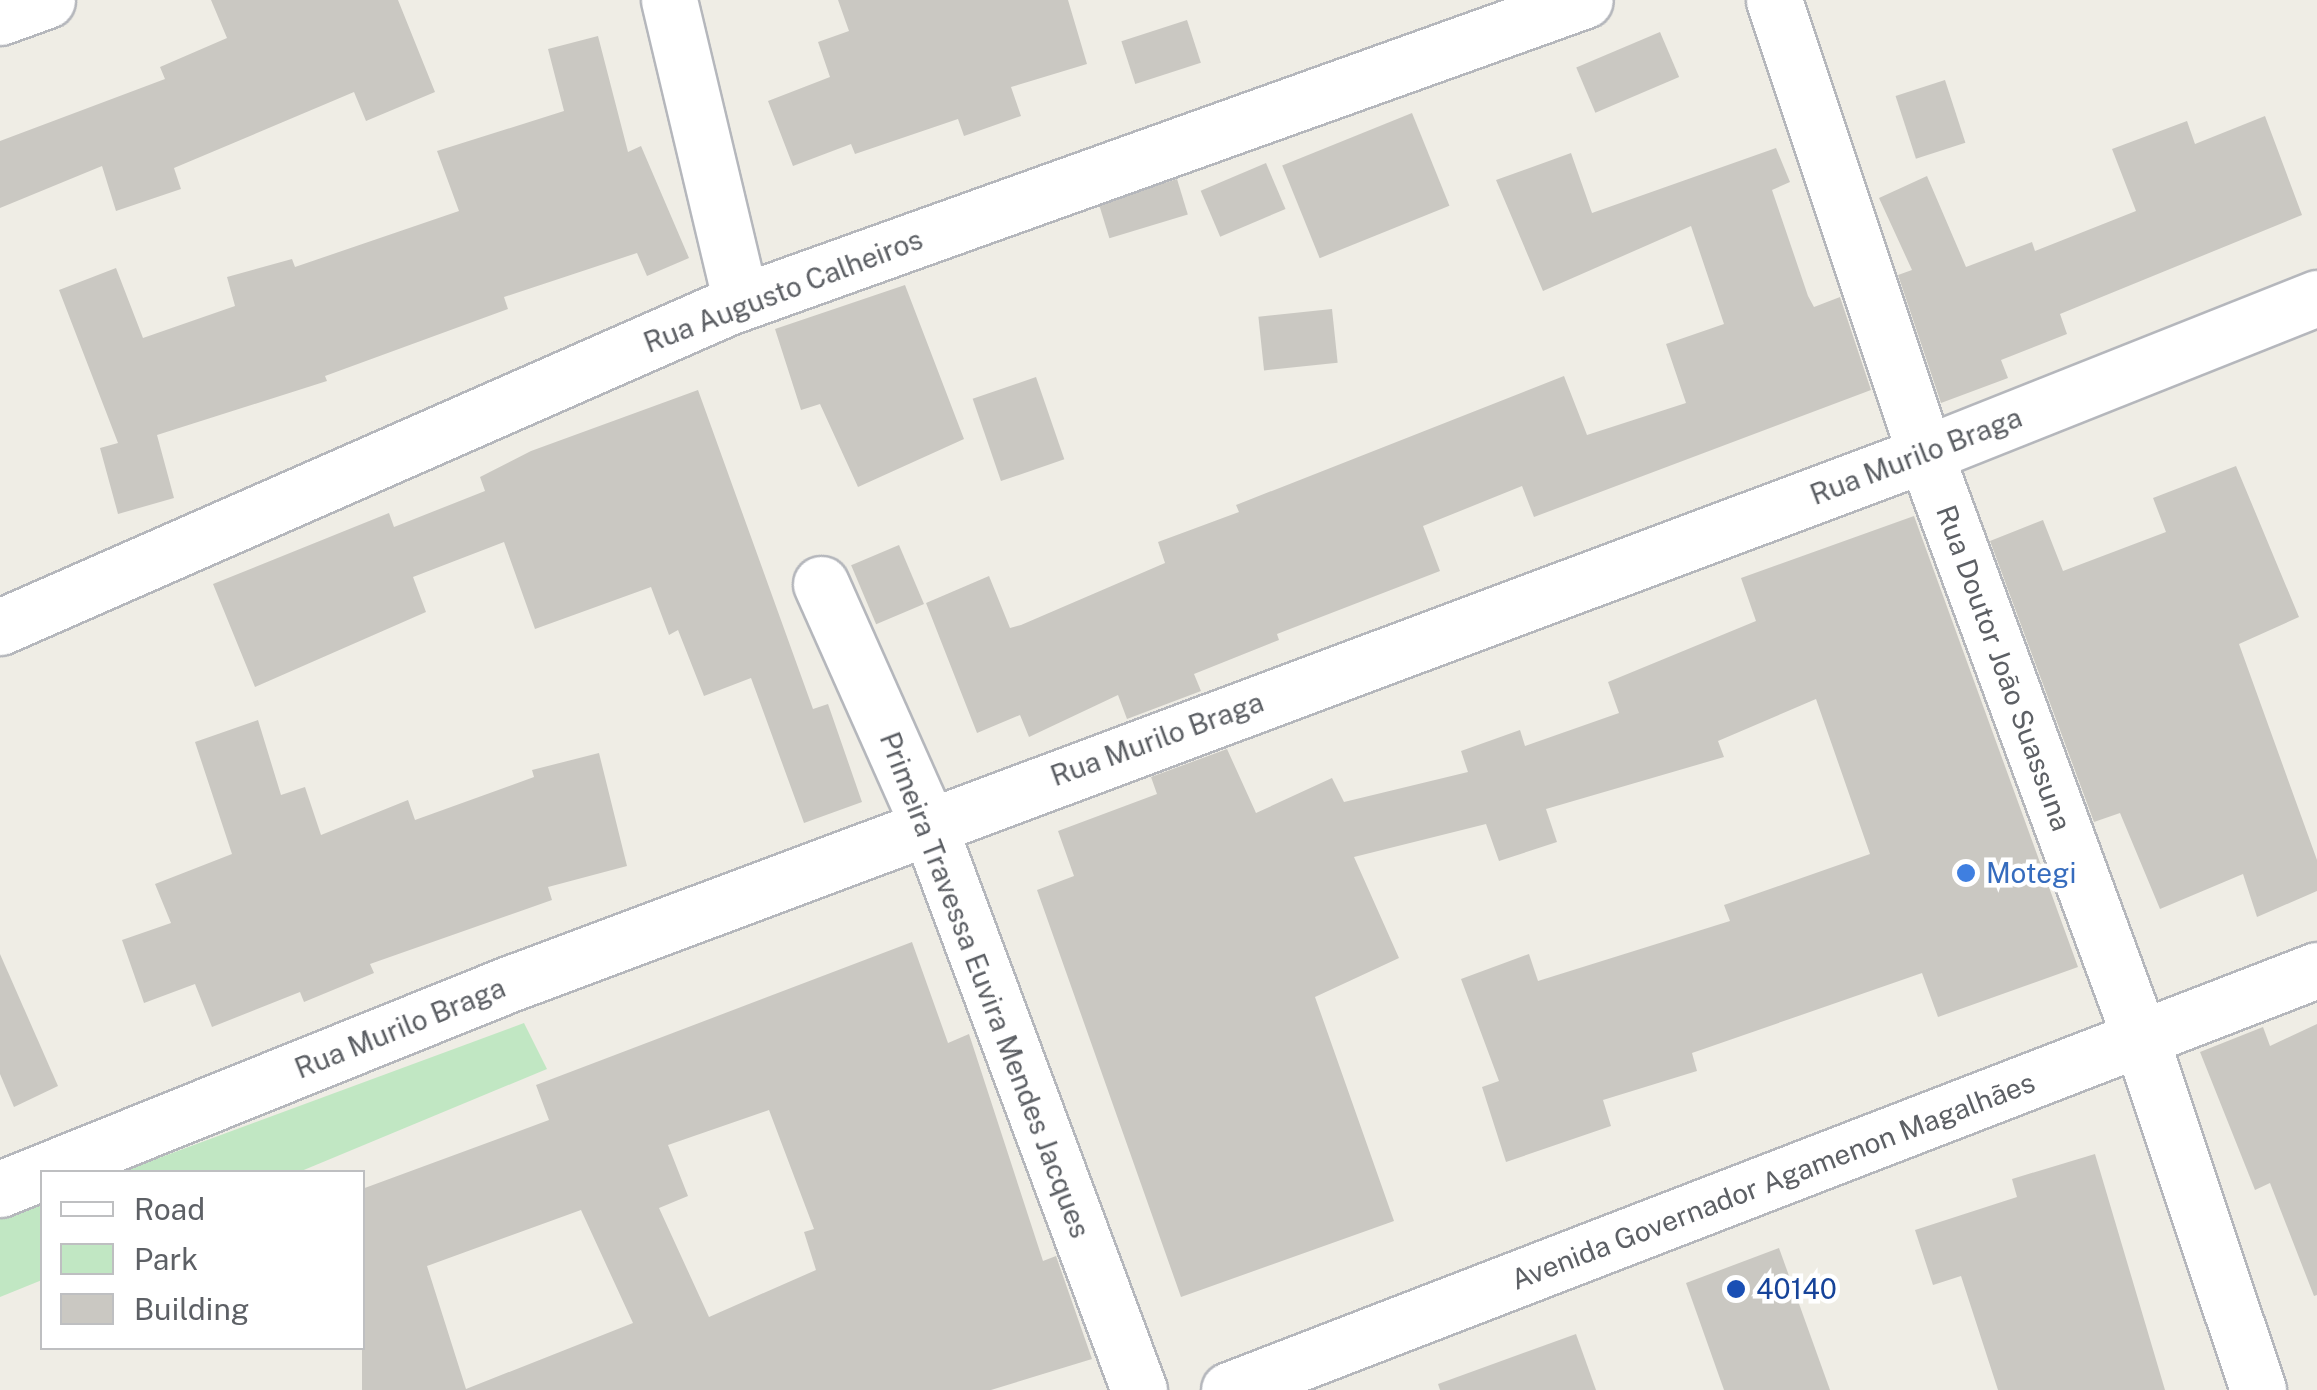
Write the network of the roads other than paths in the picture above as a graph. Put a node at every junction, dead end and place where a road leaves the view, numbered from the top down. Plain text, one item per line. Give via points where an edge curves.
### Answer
1 (47, 0) edge
2 (670, 0) edge
3 (1585, 0) edge
4 (1774, 0) edge
5 (0, 17) edge
6 (2317, 298) edge
7 (741, 302) junction
8 (1925, 454) junction
9 (821, 584) dead end
10 (0, 628) edge
11 (928, 824) junction
12 (2317, 970) edge
13 (2141, 1040) junction
14 (48, 1170) edge
15 (40, 1173) edge
16 (0, 1189) edge
17 (1139, 1390) edge
18 (1229, 1390) edge
19 (2258, 1390) edge

1 - 5 street
2 - 7 street
3 - 7 street, Rua Augusto Calheiros
4 - 8 street, Rua Doutor João Suassuna
6 - 8 street, Rua Murilo Braga
7 - 10 street, Rua Augusto Calheiros
8 - 11 street, Rua Murilo Braga
8 - 13 street, Rua Doutor João Suassuna
9 - 11 street, Primeira Travessa Euvira Mendes Jacques
11 - 14 street, Rua Murilo Braga
11 - 17 street, Primeira Travessa Euvira Mendes Jacques
12 - 13 street, Avenida Governador Agamenon Magalhães
13 - 18 street, Avenida Governador Agamenon Magalhães
13 - 19 street, Rua Doutor João Suassuna
15 - 16 street, Rua Murilo Braga

